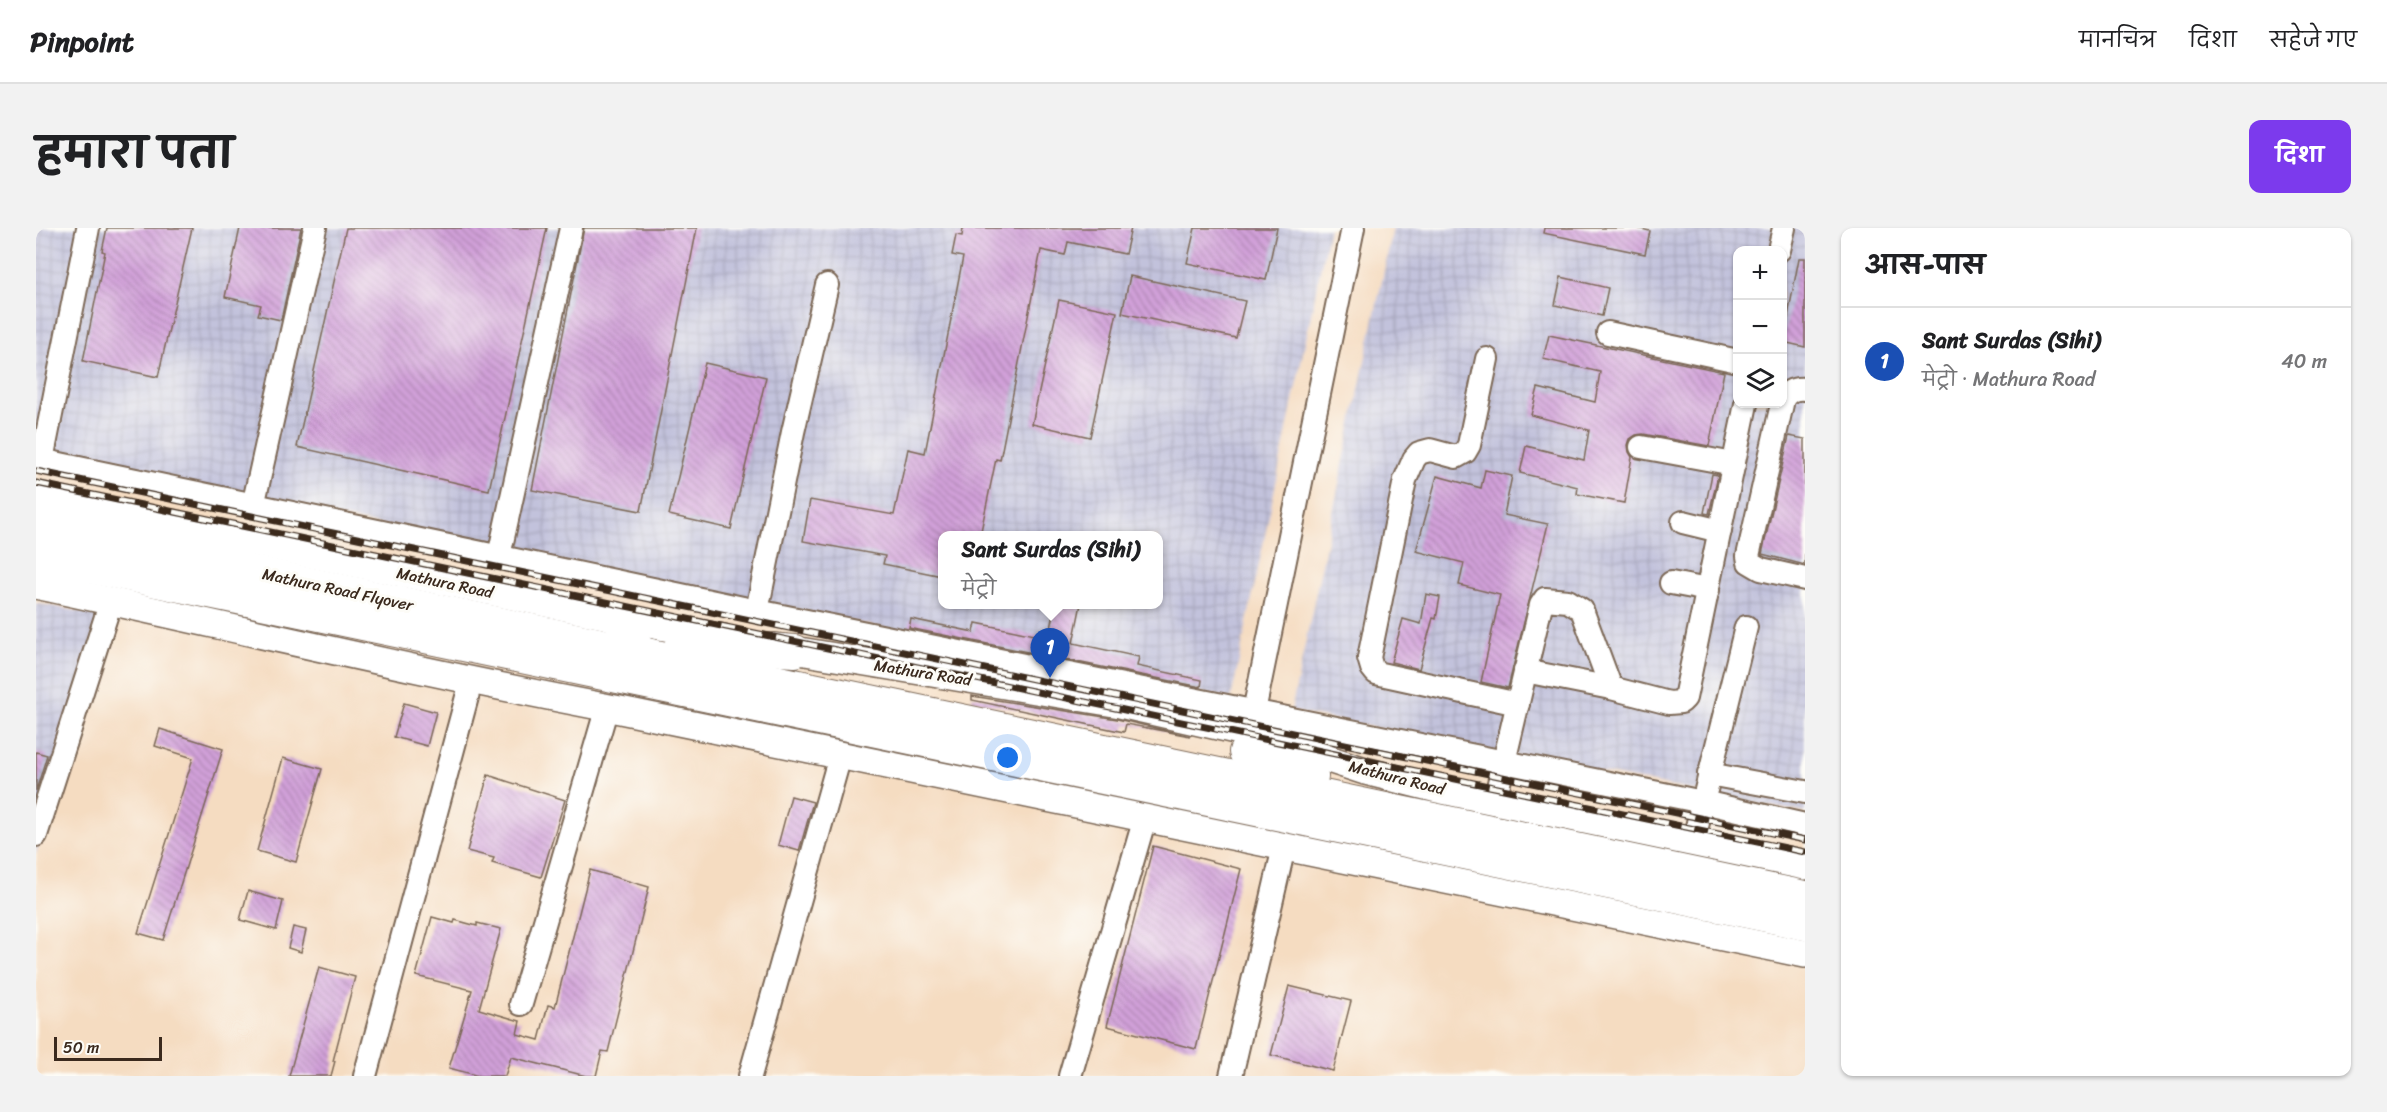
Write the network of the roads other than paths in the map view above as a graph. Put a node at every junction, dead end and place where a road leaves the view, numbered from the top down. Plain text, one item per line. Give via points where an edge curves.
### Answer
1 (88, 228) edge
2 (315, 228) edge
3 (571, 228) edge
4 (1353, 228) edge
5 (1784, 228) edge
6 (1780, 246) edge
7 (827, 285) dead end
8 (1608, 333) dead end
9 (1486, 359) dead end
10 (1733, 360) edge
11 (1805, 389) edge
12 (1787, 396) edge
13 (1745, 408) edge
14 (1781, 408) edge
15 (1641, 447) dead end
16 (39, 460) edge
17 (1734, 464) junction
18 (36, 497) edge
19 (253, 506) junction
20 (1683, 522) dead end
21 (36, 526) edge
22 (1720, 531) junction
23 (36, 556) edge
24 (499, 556) junction
25 (1805, 579) edge
26 (1671, 583) dead end
27 (36, 585) edge
28 (1708, 590) junction
29 (111, 601) junction
30 (758, 611) junction
31 (618, 618) junction
32 (1746, 627) dead end
33 (795, 651) junction
34 (646, 653) junction
35 (1526, 671) junction
36 (471, 682) junction
37 (1611, 688) junction
38 (1518, 704) junction
39 (607, 707) junction
40 (1247, 743) junction
41 (840, 756) junction
42 (1505, 763) junction
43 (1710, 774) junction
44 (1805, 792) edge
45 (1495, 800) junction
46 (1703, 802) junction
47 (1145, 818) junction
48 (1805, 825) edge
49 (36, 835) edge
50 (1693, 843) junction
51 (1284, 847) junction
52 (1805, 866) edge
53 (1805, 897) edge
54 (1805, 924) edge
55 (1805, 954) edge
56 (521, 1004) dead end
57 (365, 1076) edge
58 (750, 1076) edge
59 (1070, 1076) edge
60 (1232, 1076) edge

1 - 16 street
2 - 19 street
3 - 24 street
4 - 40 street
5 - 6 street
7 - 30 street via 792,432
8 - 10 street
9 - 38 street via 1465,452 1456,457 1430,450 1419,453 1409,468 1369,658 1376,673
11 - 12 street via 1792,390
13 - 17 street
14 - 25 street via 1748,556 1749,562 1761,570
15 - 17 street
16 - 19 street
17 - 22 street
18 - 31 main road, Mathura Road
19 - 24 street
20 - 22 street
21 - 34 highway, Mathura Road Flyover
22 - 28 street
23 - 54 highway
24 - 30 street
26 - 28 street
27 - 29 main road
28 - 37 street via 1685,699 1669,703
29 - 36 main road
29 - 49 street
30 - 40 street
31 - 33 main road, Mathura Road
31 - 34 highway
32 - 43 street
33 - 34 highway via 701,644
33 - 40 main road, Mathura Road via 1120,704
34 - 40 highway, Mathura Road
35 - 37 street
35 - 37 street via 1543,602 1548,598 1568,601 1585,615
35 - 38 street
36 - 39 main road
36 - 57 street
38 - 42 street
39 - 41 main road
39 - 56 street
40 - 42 street
40 - 45 main road, Mathura Road
40 - 53 highway, Mathura Road via 1419,815
41 - 47 main road
41 - 58 street
42 - 45 street
42 - 46 street
43 - 44 street
43 - 46 street
45 - 50 main road, Mathura Road
46 - 48 street
46 - 50 street
47 - 51 main road
47 - 59 street
50 - 52 main road, Mathura Road
51 - 55 main road
51 - 60 street

